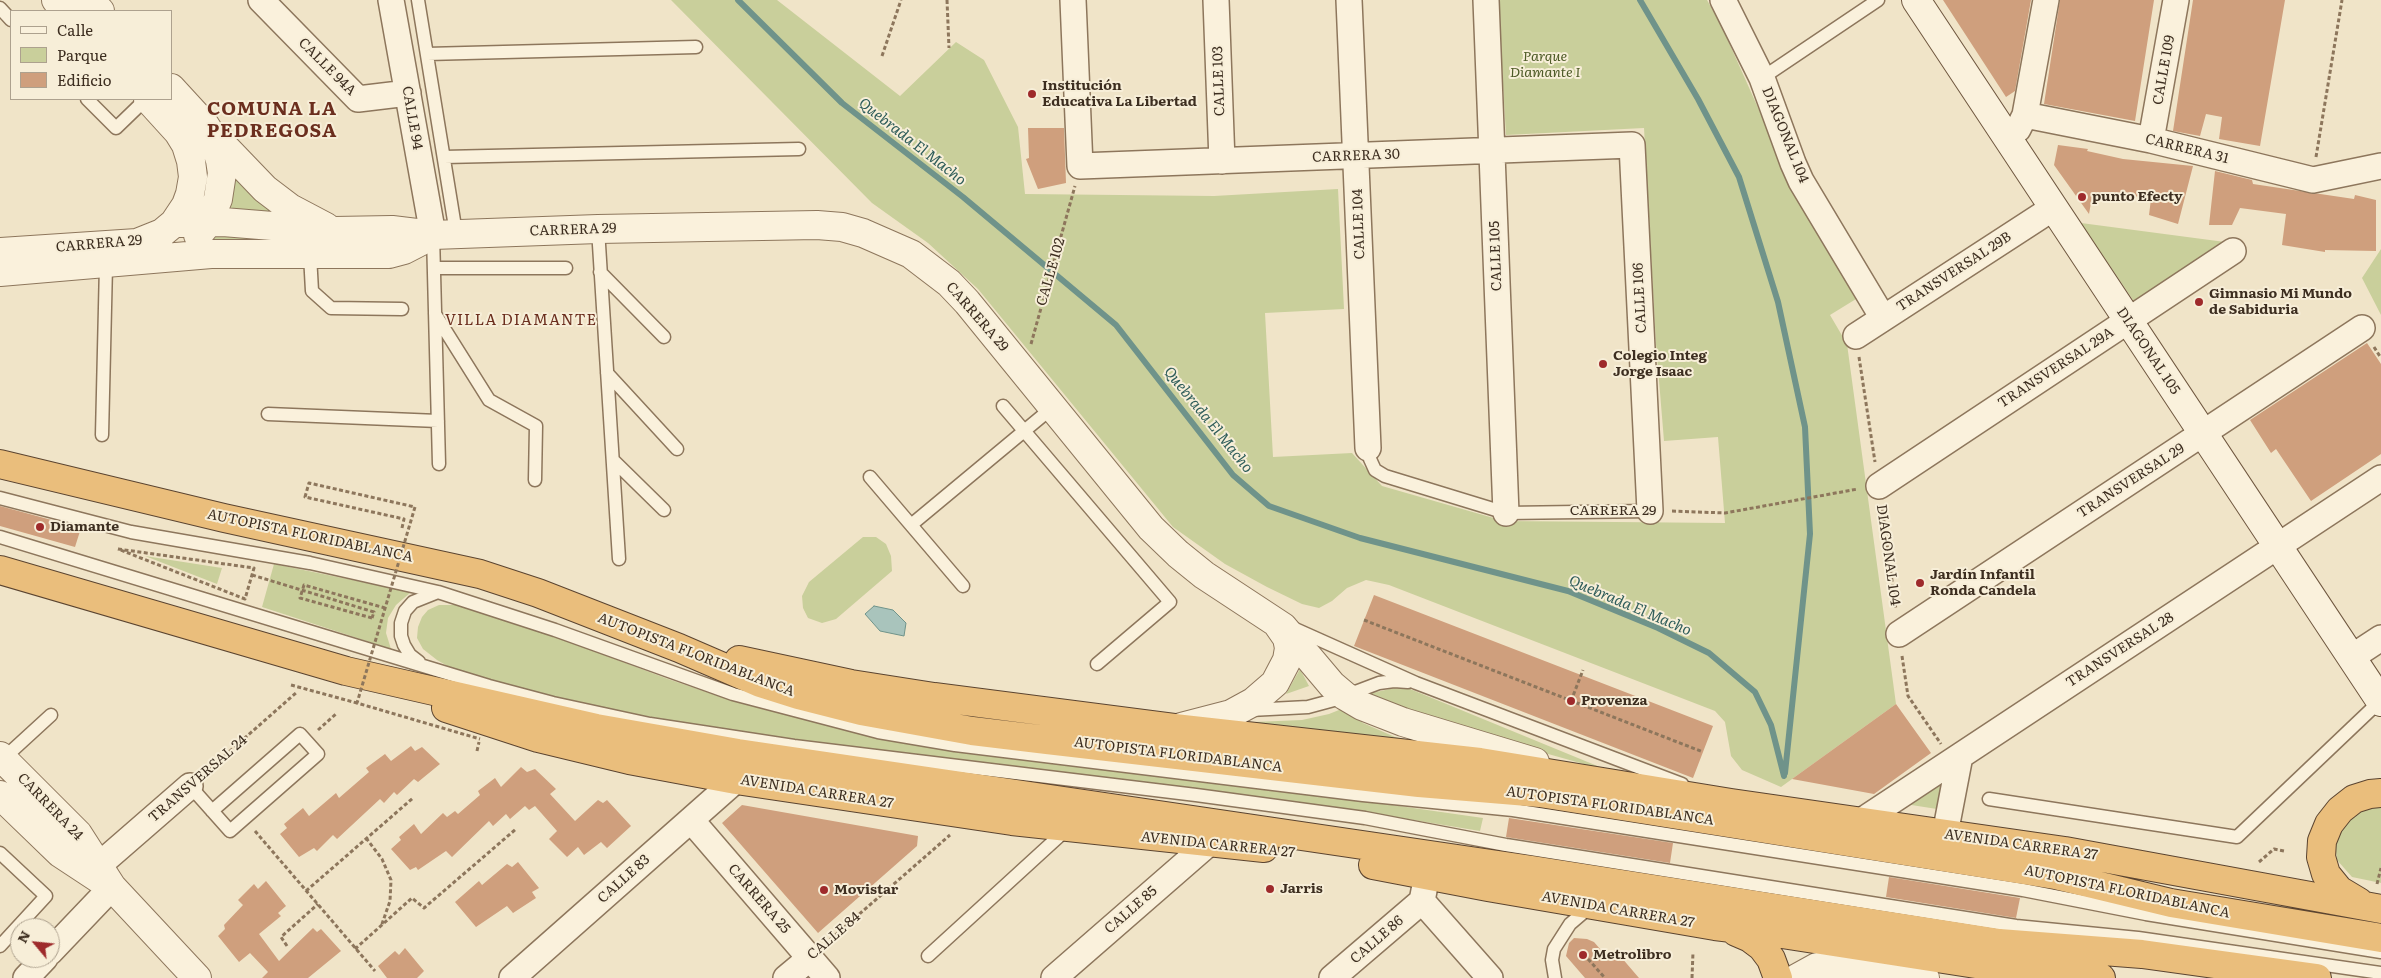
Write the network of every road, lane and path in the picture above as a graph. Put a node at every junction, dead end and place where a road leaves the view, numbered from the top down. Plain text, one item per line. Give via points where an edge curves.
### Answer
1 (56, 0) edge
2 (89, 0) edge
3 (260, 0) edge
4 (390, 0) edge
5 (418, 0) edge
6 (901, 0) edge
7 (947, 0) edge
8 (1073, 0) edge
9 (1216, 0) edge
10 (1349, 0) edge
11 (1486, 0) edge
12 (1723, 0) edge
13 (1878, 0) edge
14 (1916, 0) edge
15 (2046, 0) edge
16 (2176, 0) edge
17 (2342, 0) edge
18 (0, 8) edge
19 (65, 10) edge
20 (99, 10) edge
21 (279, 10) edge
22 (10, 19) edge
23 (696, 47) dead end
24 (949, 48) dead end
25 (427, 54) junction
26 (882, 56) dead end
27 (1762, 78) junction
28 (172, 89) edge
29 (408, 93) junction
30 (88, 100) edge
31 (146, 100) edge
32 (148, 100) edge
33 (2025, 115) junction
34 (205, 125) junction
35 (2151, 140) junction
36 (1632, 145) joint
37 (2011, 145) junction
38 (799, 149) dead end
39 (1492, 150) junction
40 (1356, 156) junction
41 (444, 157) junction
42 (1222, 161) junction
43 (2381, 166) edge
44 (2313, 180) junction
45 (1073, 193) dead end
46 (2053, 208) junction
47 (208, 222) junction
48 (174, 223) junction
49 (598, 229) junction
50 (334, 232) junction
51 (445, 234) junction
52 (2233, 251) dead end
53 (0, 252) edge
54 (310, 255) junction
55 (152, 260) junction
56 (106, 264) junction
57 (434, 268) junction
58 (566, 268) dead end
59 (0, 272) edge
60 (600, 272) junction
61 (402, 309) dead end
62 (436, 314) junction
63 (1884, 318) junction
64 (2128, 321) junction
65 (2362, 328) dead end
66 (1856, 336) joint
67 (664, 337) dead end
68 (1028, 352) dead end
69 (607, 373) junction
70 (1003, 406) dead end
71 (1053, 407) junction
72 (268, 414) dead end
73 (438, 421) junction
74 (1024, 431) junction
75 (2202, 433) junction
76 (102, 435) dead end
77 (1368, 448) joint
78 (677, 449) dead end
79 (613, 460) junction
80 (0, 464) edge
81 (439, 464) dead end
82 (870, 477) dead end
83 (2381, 478) edge
84 (536, 480) dead end
85 (1879, 486) junction
86 (0, 498) edge
87 (664, 510) dead end
88 (1650, 510) junction
89 (1506, 513) junction
90 (911, 525) junction
91 (402, 528) dead end
92 (0, 537) edge
93 (2278, 546) junction
94 (118, 549) dead end
95 (619, 559) dead end
96 (0, 570) edge
97 (252, 575) junction
98 (963, 586) dead end
99 (438, 592) junction
100 (245, 599) dead end
101 (385, 608) junction
102 (1272, 619) junction
103 (1364, 620) dead end
104 (1899, 634) junction
105 (2381, 638) edge
106 (679, 648) junction
107 (2352, 657) junction
108 (1098, 664) dead end
109 (423, 665) junction
110 (1584, 670) dead end
111 (346, 671) junction
112 (1416, 683) junction
113 (291, 684) dead end
114 (298, 692) dead end
115 (1345, 696) junction
116 (1571, 701) junction
117 (2381, 701) edge
118 (357, 703) junction
119 (338, 713) dead end
120 (1231, 714) junction
121 (51, 715) dead end
122 (1174, 728) junction
123 (480, 739) dead end
124 (306, 740) junction
125 (1702, 752) dead end
126 (2, 757) edge
127 (1956, 758) junction
128 (736, 780) junction
129 (1604, 782) junction
130 (190, 786) junction
131 (2381, 793) edge
132 (0, 795) edge
133 (413, 798) dead end
134 (1989, 799) dead end
135 (1731, 803) junction
136 (212, 811) junction
137 (244, 819) junction
138 (691, 820) junction
139 (1860, 822) junction
140 (1069, 828) junction
141 (516, 829) dead end
142 (1945, 834) junction
143 (950, 835) dead end
144 (366, 838) junction
145 (1209, 843) junction
146 (2284, 851) dead end
147 (0, 853) edge
148 (2257, 864) dead end
149 (2381, 868) edge
150 (105, 876) junction
151 (1424, 888) junction
152 (306, 891) junction
153 (2375, 902) edge
154 (318, 904) junction
155 (1592, 906) junction
156 (382, 925) junction
157 (1715, 926) junction
158 (60, 938) edge
159 (2381, 938) edge
160 (0, 946) edge
161 (287, 946) dead end
162 (355, 948) junction
163 (1693, 952) dead end
164 (2381, 952) edge
165 (928, 956) dead end
166 (810, 958) junction
167 (1588, 958) dead end
168 (35, 968) edge
169 (375, 971) dead end
170 (2381, 973) edge
171 (2028, 974) edge
172 (26, 978) edge
173 (197, 978) edge
174 (512, 978) edge
175 (786, 978) edge
176 (827, 978) edge
177 (1054, 978) edge
178 (1332, 978) edge
179 (1490, 978) edge
180 (1555, 978) edge
181 (1605, 978) edge
182 (1692, 978) edge
183 (1778, 978) edge
184 (1797, 978) edge
185 (1925, 978) edge
186 (2101, 978) edge
187 (2317, 978) edge

1 - 19 street
2 - 20 street
3 - 21 street, CALLE 94A
4 - 29 street, CALLE 94
5 - 25 lane
6 - 26 path
7 - 24 path
8 - 42 street, CARRERA 30 via 1080,166
9 - 42 street, CALLE 103
10 - 40 street, CALLE 104
11 - 39 street, CALLE 105
12 - 27 street, DIAGONAL 104
13 - 27 lane
14 - 37 street, DIAGONAL 105
15 - 33 street
16 - 35 street, CALLE 109
17 - 44 path
18 - 22 lane
21 - 29 street, CALLE 94A via 358,99
23 - 25 lane
25 - 41 lane
27 - 63 street, DIAGONAL 104 via 1801,181
28 - 34 street
29 - 51 street, CALLE 94
30 - 31 lane via 116,128
32 - 48 street via 178,132 192,160 190,194
33 - 35 street, CARRERA 31
33 - 37 street
34 - 47 street via 217,148 222,173 218,199
34 - 50 street via 265,189 290,208
35 - 44 street, CARRERA 31
36 - 39 street, CARRERA 30
36 - 88 street, CALLE 106
37 - 46 street, DIAGONAL 105
38 - 41 lane
39 - 40 street, CARRERA 30
39 - 89 street, CALLE 105
40 - 42 street, CARRERA 30
40 - 77 street, CALLE 104
41 - 51 lane
43 - 44 street, CARRERA 31
45 - 68 path, CALLE 102
46 - 63 street, TRANSVERSAL 29B
46 - 64 street, DIAGONAL 105
47 - 48 street, CARRERA 29
47 - 50 street, CARRERA 29
47 - 55 street via 183,247
48 - 53 street, CARRERA 29 via 162,233 137,243
49 - 51 street, CARRERA 29
49 - 60 lane
49 - 71 street, CARRERA 29 via 817,226 842,227 863,233 911,254 949,283
50 - 51 street, CARRERA 29 via 392,230
51 - 54 street, CARRERA 29 via 389,254
51 - 57 lane
52 - 64 street, TRANSVERSAL 29A
54 - 55 street, CARRERA 29 via 212,254
54 - 61 lane via 312,291 331,308
55 - 56 street, CARRERA 29
56 - 59 street, CARRERA 29
56 - 76 lane
57 - 58 lane
57 - 62 lane
60 - 67 lane
60 - 69 lane
62 - 73 lane
62 - 84 lane via 489,400 536,426
63 - 66 street, TRANSVERSAL 29B
64 - 75 street, DIAGONAL 105
64 - 85 street, TRANSVERSAL 29A
65 - 75 street, TRANSVERSAL 29
66 - 85 path, DIAGONAL 104
69 - 78 lane
69 - 79 lane
70 - 74 lane
71 - 74 lane
71 - 102 street, CARRERA 29 via 1162,539 1204,575
72 - 73 lane
73 - 81 lane
74 - 90 lane
74 - 108 lane via 1170,602
75 - 93 street, DIAGONAL 105
75 - 104 street, TRANSVERSAL 29
77 - 89 lane, CARRERA 29 via 1375,470 1385,476
79 - 87 lane
79 - 95 lane
80 - 106 highway, AUTOPISTA FLORIDABLANCA via 224,518 462,569 528,590
82 - 90 lane
83 - 93 street, TRANSVERSAL 28
85 - 88 path, CARRERA 29 via 1725,513
85 - 104 path, DIAGONAL 104
86 - 99 lane via 131,532 310,563
88 - 89 lane, CARRERA 29
90 - 98 lane
91 - 101 path, bridge via 404,519 305,497 309,483 415,507
92 - 109 lane
93 - 107 street, DIAGONAL 105
93 - 127 street, TRANSVERSAL 28
94 - 97 path via 254,568
96 - 111 highway
97 - 100 path
97 - 101 path, bridge via 280,583 299,589 308,592 327,598 374,612 372,618 300,598 302,591 304,585
99 - 109 lane via 413,602 401,623 404,645 410,655
99 - 164 lane via 556,630 733,694 878,732 954,745 1513,810 2023,890 2146,914
101 - 118 path, bridge
102 - 112 lane
102 - 115 street, CARRERA 29 via 1290,634
102 - 120 street, CARRERA 29 via 1287,638 1289,648 1285,666 1265,692
103 - 116 path
104 - 127 path, DIAGONAL 104 via 1908,696
105 - 107 street
106 - 122 highway, AVENIDA CARRERA 27 via 886,690
106 - 159 highway, AUTOPISTA FLORIDABLANCA via 798,696 930,724 1419,784 1540,793 2073,878 2170,903
107 - 117 street, DIAGONAL 105
109 - 170 lane via 562,705 736,738 1365,818 1506,845 2016,926 2146,938
110 - 116 path
111 - 128 highway, AVENIDA CARRERA 27 via 530,736 630,760
111 - 187 highway via 596,728 738,753 1999,943 2142,954
112 - 115 lane via 1394,681
112 - 135 lane
113 - 118 path
114 - 130 path, TRANSVERSAL 24
115 - 120 lane via 1308,707 1245,710
115 - 129 street, CARRERA 29 via 1403,722
116 - 125 path
117 - 134 lane via 2237,837
118 - 123 path, bridge
119 - 124 path
120 - 122 street, CARRERA 29
121 - 126 lane
122 - 129 highway, AVENIDA CARRERA 27 via 1480,762
124 - 136 lane via 300,734
124 - 137 lane via 318,754
126 - 150 street, CARRERA 24 via 78,834
127 - 139 street, TRANSVERSAL 28
127 - 142 street
128 - 138 street, CALLE 83
128 - 140 highway, AVENIDA CARRERA 27
129 - 135 highway, AVENIDA CARRERA 27
130 - 136 lane
130 - 150 street, TRANSVERSAL 24
131 - 153 highway via 2354,799 2340,810 2322,841 2321,857 2326,874 2339,890
132 - 150 street, CARRERA 24 via 60,853
133 - 144 path
135 - 139 highway, AVENIDA CARRERA 27
136 - 137 lane via 230,831
137 - 152 path
138 - 166 street, CARRERA 25
138 - 174 street, CALLE 83
139 - 142 highway, AVENIDA CARRERA 27
140 - 145 highway, AVENIDA CARRERA 27
140 - 165 lane
141 - 156 path via 424,908 412,898
142 - 153 highway, AVENIDA CARRERA 27
143 - 166 path, CALLE 84
144 - 152 path
144 - 156 path via 382,859 391,880 390,902
145 - 151 highway, AVENIDA CARRERA 27 via 1255,847
145 - 177 street, CALLE 85
146 - 148 path via 2274,849
147 - 160 lane via 46,896
149 - 153 path
150 - 158 street, TRANSVERSAL 24
150 - 173 street, CARRERA 24
151 - 155 highway, AVENIDA CARRERA 27
151 - 178 street, CALLE 86
151 - 179 street
152 - 154 path
154 - 161 path via 281,937
154 - 162 path
155 - 157 highway, AVENIDA CARRERA 27
155 - 180 lane via 1570,924 1554,949
156 - 162 path
157 - 171 highway, AVENIDA CARRERA 27
157 - 183 highway via 1740,933 1762,947
162 - 169 path
163 - 182 path
166 - 175 street, CALLE 84
166 - 176 street, CARRERA 25
167 - 181 path
168 - 172 street
171 - 186 highway, AVENIDA CARRERA 27
184 - 185 street via 1817,967 1830,965

